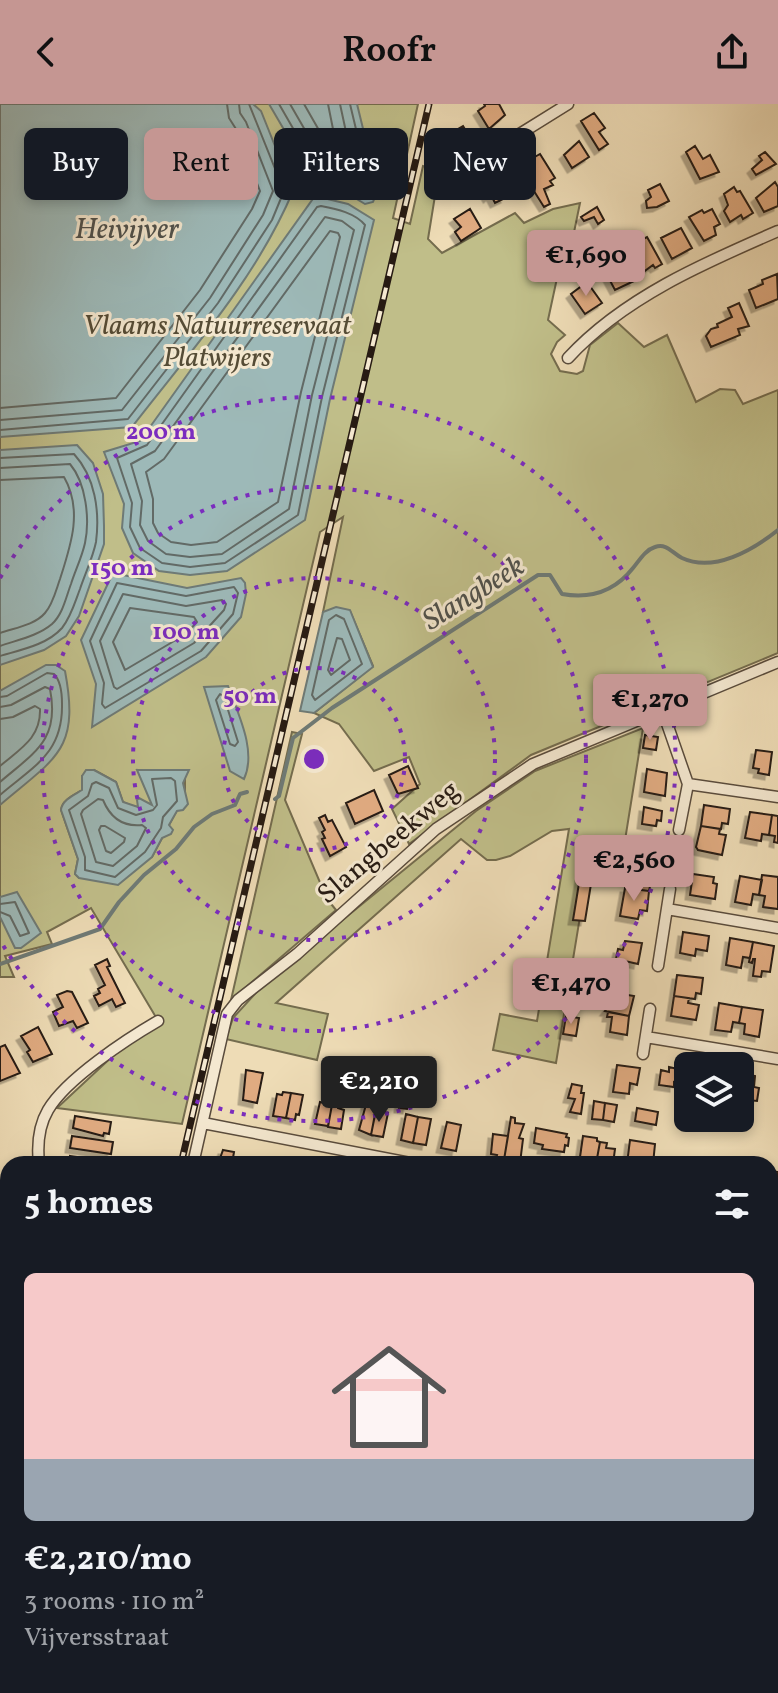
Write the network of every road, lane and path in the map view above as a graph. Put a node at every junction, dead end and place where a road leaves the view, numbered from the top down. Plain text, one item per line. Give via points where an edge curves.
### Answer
1 (568, 104) edge
2 (529, 128) edge
3 (778, 231) edge
4 (568, 358) dead end
5 (778, 662) edge
6 (663, 712) junction
7 (688, 784) junction
8 (778, 797) edge
9 (679, 830) dead end
10 (670, 889) dead end
11 (667, 909) junction
12 (778, 928) edge
13 (658, 966) dead end
14 (650, 1009) dead end
15 (158, 1021) dead end
16 (646, 1037) junction
17 (643, 1054) dead end
18 (778, 1059) edge
19 (203, 1123) junction
20 (39, 1156) edge
21 (195, 1156) edge
22 (374, 1156) edge

1 - 2 street
3 - 4 street via 629,308
5 - 6 street, Slangbeekweg
6 - 7 street
6 - 19 street, Slangbeekweg via 533,764 471,803 238,1000 227,1014
7 - 8 street
7 - 9 street
10 - 11 street
11 - 12 street
11 - 13 street
14 - 16 street
15 - 20 street via 120,1043 59,1096 39,1134
16 - 17 street
16 - 18 street
19 - 21 street
19 - 22 street

